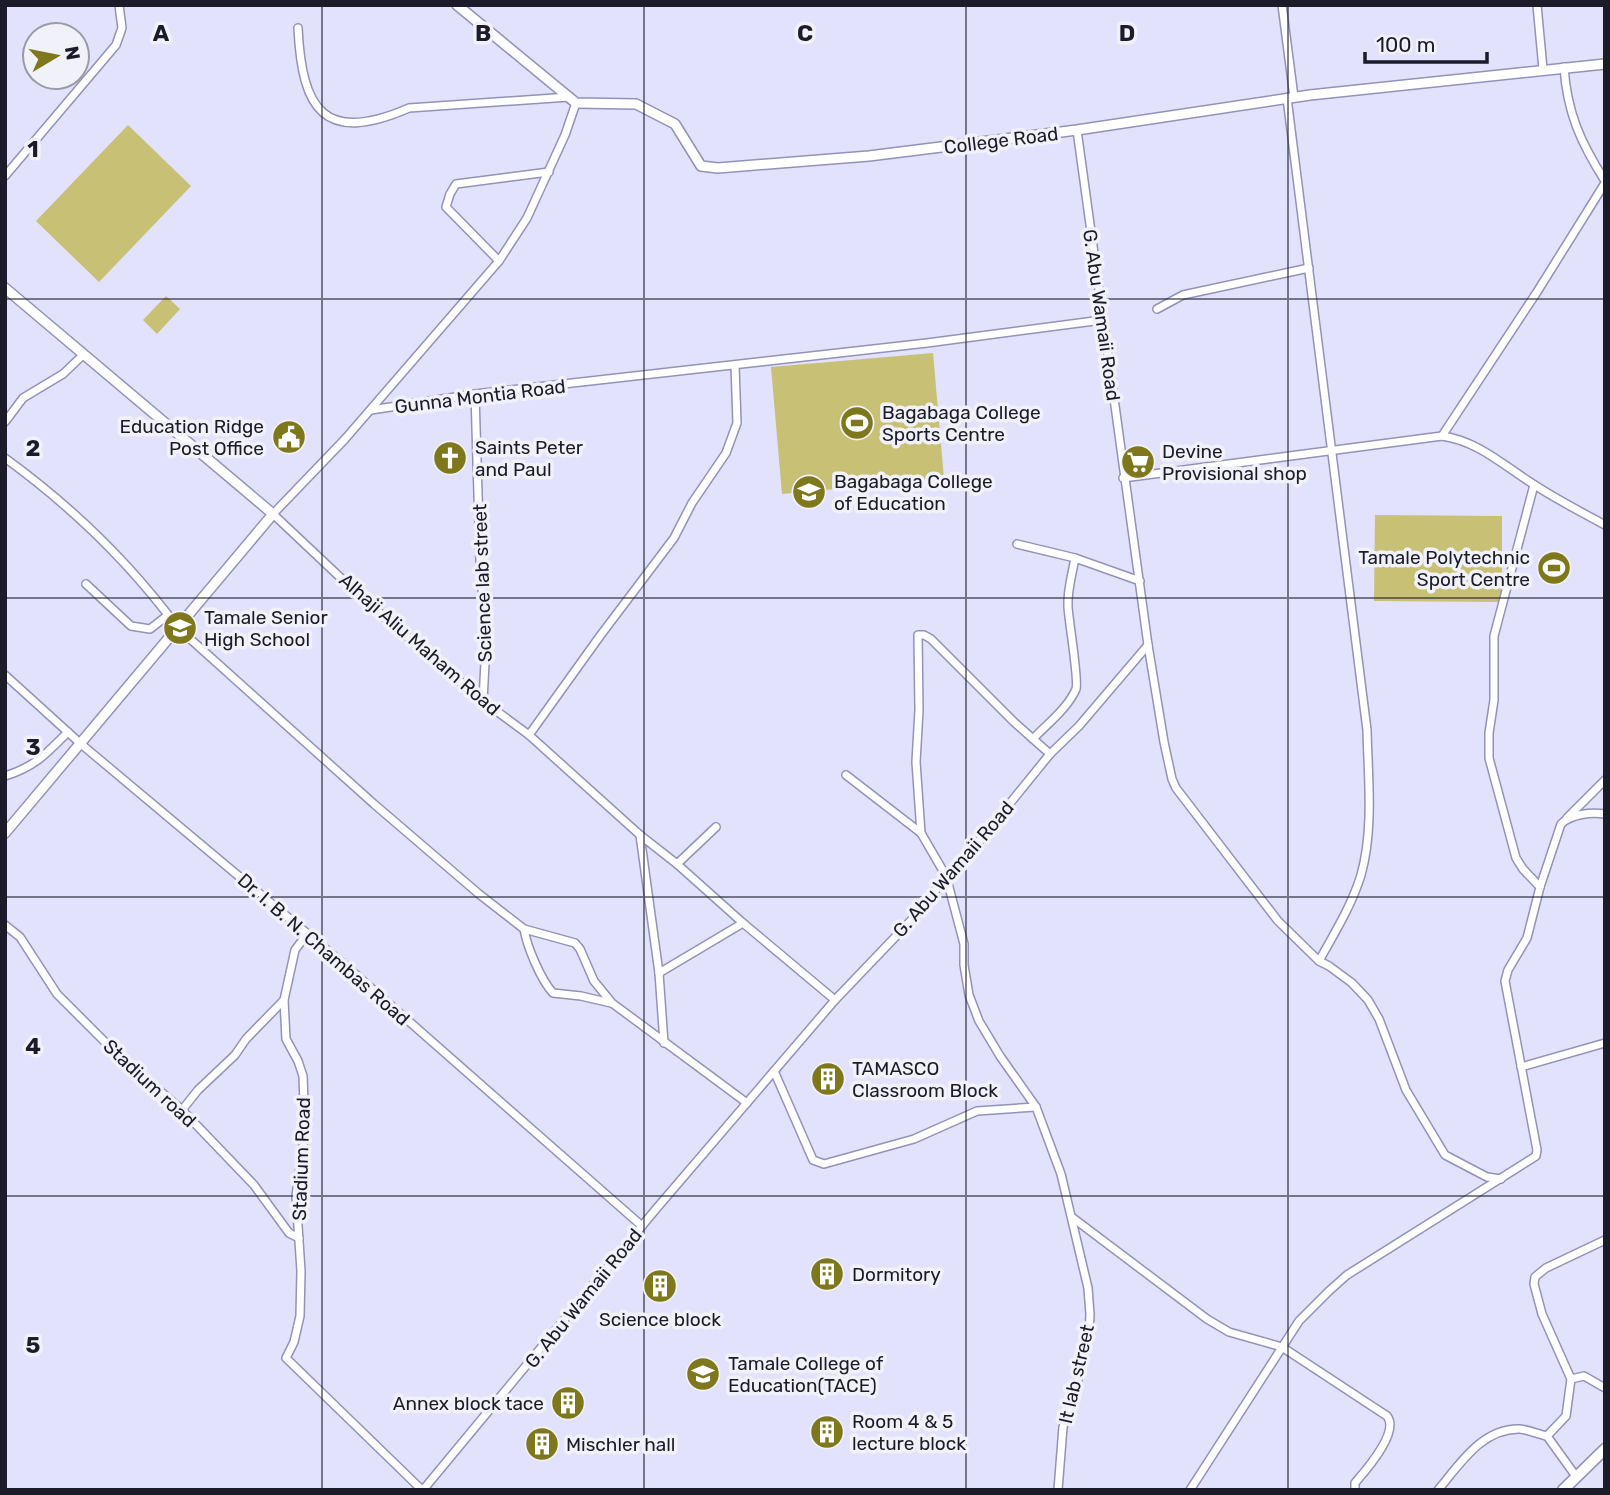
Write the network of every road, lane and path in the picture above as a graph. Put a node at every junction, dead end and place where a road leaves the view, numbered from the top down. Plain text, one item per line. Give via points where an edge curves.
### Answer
1 (119, 5) edge
2 (457, 5) edge
3 (1282, 5) edge
4 (1537, 5) edge
5 (298, 28) dead end
6 (1605, 64) edge
7 (1564, 67) junction
8 (1543, 69) junction
9 (1291, 97) junction
10 (572, 100) junction
11 (1077, 130) junction
12 (549, 172) junction
13 (5, 176) edge
14 (1605, 182) edge
15 (499, 261) junction
16 (1309, 268) junction
17 (5, 288) edge
18 (1157, 309) dead end
19 (1102, 320) junction
20 (84, 354) junction
21 (735, 365) junction
22 (475, 394) junction
23 (371, 410) junction
24 (5, 422) edge
25 (1441, 436) junction
26 (1333, 450) junction
27 (5, 458) edge
28 (1124, 478) junction
29 (1534, 485) junction
30 (274, 514) junction
31 (1605, 525) edge
32 (1017, 544) dead end
33 (1075, 558) junction
34 (1140, 581) junction
35 (86, 584) dead end
36 (168, 615) junction
37 (178, 628) junction
38 (1148, 645) junction
39 (5, 674) edge
40 (483, 701) junction
41 (68, 732) junction
42 (529, 735) junction
43 (1033, 739) junction
44 (81, 744) junction
45 (1050, 754) junction
46 (5, 775) edge
47 (846, 775) dead end
48 (1605, 780) edge
49 (1605, 814) edge
50 (1567, 818) junction
51 (716, 827) dead end
52 (5, 833) edge
53 (921, 833) junction
54 (640, 835) junction
55 (677, 864) junction
56 (946, 876) junction
57 (1540, 887) junction
58 (743, 923) junction
59 (5, 925) edge
60 (524, 929) junction
61 (307, 934) junction
62 (1319, 961) junction
63 (659, 973) junction
64 (284, 1000) junction
65 (835, 1000) junction
66 (612, 1003) junction
67 (664, 1043) junction
68 (1605, 1043) edge
69 (1521, 1066) junction
70 (774, 1071) junction
71 (747, 1103) junction
72 (1036, 1107) junction
73 (182, 1110) junction
74 (1501, 1179) junction
75 (1072, 1217) junction
76 (642, 1226) junction
77 (299, 1238) junction
78 (1605, 1240) edge
79 (1282, 1347) junction
80 (1571, 1379) junction
81 (1605, 1388) edge
82 (1547, 1436) junction
83 (1605, 1449) edge
84 (1575, 1475) junction
85 (422, 1490) edge
86 (1058, 1490) edge
87 (1190, 1490) edge
88 (1355, 1490) edge
89 (1438, 1490) edge
90 (1563, 1490) edge

1 - 13 street via 122,28 116,46
2 - 10 street
3 - 9 street
4 - 8 street
5 - 10 street via 313,102 332,119 364,122 409,108
6 - 7 street, College Road
7 - 8 street, College Road
7 - 14 street via 1567,99 1580,139
8 - 9 street, College Road
9 - 11 street, College Road
9 - 16 street
10 - 11 street, College Road via 636,104 676,124 701,166 718,168 869,156
10 - 12 street
11 - 19 street, G. Abu Wamaii Road
12 - 15 street via 522,229
12 - 15 street via 456,184 450,194 446,207
14 - 25 street
15 - 23 street
16 - 18 street via 1183,295
16 - 26 street
17 - 20 street, Alhaji Aliu Maham Road
19 - 21 street, Gunna Montia Road
19 - 28 street, G. Abu Wamaii Road
20 - 24 street via 63,374 23,398
20 - 30 street, Alhaji Aliu Maham Road
21 - 22 street, Gunna Montia Road
21 - 42 street via 737,423 726,453 674,538
22 - 23 street, Gunna Montia Road
22 - 40 street, Science lab street via 486,643
23 - 30 street, Gunna Montia Road
25 - 26 street
25 - 29 street via 1483,449
26 - 28 street
26 - 62 street via 1367,730 1369,802 1361,877
27 - 36 street via 75,514
28 - 34 street, G. Abu Wamaii Road
29 - 31 street
29 - 57 street via 1494,636 1489,758 1517,858
30 - 37 street, Gunna Montia Road
30 - 40 street, Alhaji Aliu Maham Road via 361,597
32 - 33 street
33 - 34 street
33 - 43 street via 1068,603 1078,681 1062,709
34 - 38 street, G. Abu Wamaii Road
35 - 36 street via 131,626 150,629
36 - 37 street
37 - 44 street, Gunna Montia Road
37 - 60 street via 374,804
38 - 45 street, G. Abu Wamaii Road
38 - 62 street via 1176,788 1278,921
39 - 41 street, Dr. I. B. N. Chambas Road
40 - 42 street, Alhaji Aliu Maham Road
41 - 44 street, Dr. I. B. N. Chambas Road
41 - 46 street via 40,761
42 - 54 street, Alhaji Aliu Maham Road
43 - 45 street
43 - 53 street via 932,639 918,635 916,762
44 - 52 street, Gunna Montia Road
44 - 61 street, Dr. I. B. N. Chambas Road
45 - 56 street, G. Abu Wamaii Road
47 - 53 street
48 - 50 street
49 - 50 street
50 - 57 street
51 - 55 street
53 - 56 street, It lab street
54 - 55 street, Alhaji Aliu Maham Road
54 - 63 street
55 - 58 street, Alhaji Aliu Maham Road
56 - 65 street, G. Abu Wamaii Road via 921,910
56 - 72 street, It lab street via 964,944 969,995 1000,1056
57 - 69 street via 1527,938 1505,981
58 - 63 street
58 - 65 street, Alhaji Aliu Maham Road
59 - 73 street, Stadium road via 20,937 57,994
60 - 66 street via 575,943 594,981
60 - 66 street via 553,993
61 - 64 street, Stadium Road via 295,950
61 - 76 street, Dr. I. B. N. Chambas Road
62 - 74 street via 1368,1000 1406,1090 1445,1155 1487,1177
63 - 67 street
64 - 73 street
64 - 77 street, Stadium Road via 286,1039 303,1076 305,1132 296,1196
65 - 70 street, G. Abu Wamaii Road
66 - 67 street
67 - 71 street
68 - 69 street
69 - 74 street via 1536,1156
70 - 71 street, G. Abu Wamaii Road
70 - 72 street via 813,1160 824,1164 914,1139 977,1111
71 - 76 street, G. Abu Wamaii Road
72 - 75 street, It lab street
73 - 77 street, Stadium road via 254,1185 285,1228
74 - 79 street via 1347,1276 1299,1321
75 - 79 street via 1206,1319 1229,1332
75 - 86 street, It lab street via 1088,1287 1089,1336 1063,1427
76 - 85 street, G. Abu Wamaii Road
77 - 85 street, Stadium Road via 300,1316 288,1361
78 - 80 street via 1535,1277 1542,1314
79 - 87 street
79 - 88 street via 1391,1420 1387,1438 1355,1483
80 - 81 street via 1584,1376
80 - 82 street via 1566,1416
82 - 84 street
82 - 89 street via 1521,1429 1494,1434 1469,1453
83 - 84 main road
84 - 90 main road

